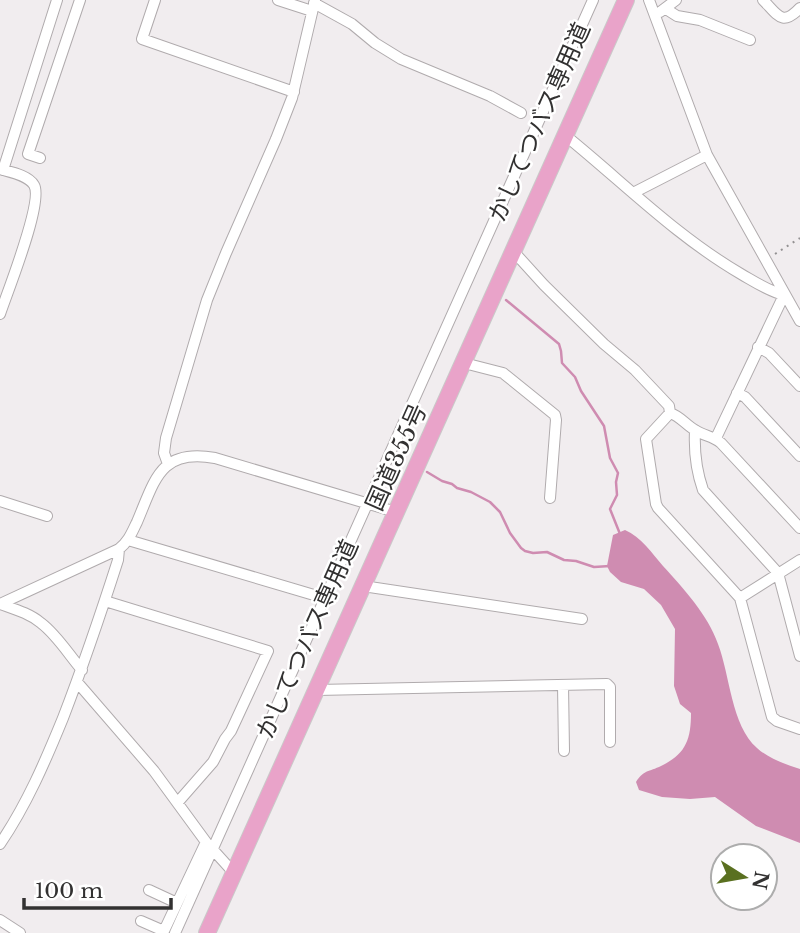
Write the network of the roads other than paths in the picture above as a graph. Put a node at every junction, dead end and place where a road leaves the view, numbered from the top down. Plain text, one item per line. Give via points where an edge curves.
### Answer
1 (57, 0) edge
2 (80, 0) edge
3 (155, 0) edge
4 (278, 0) edge
5 (593, 0) edge
6 (626, 0) edge
7 (649, 0) edge
8 (676, 0) edge
9 (763, 0) edge
10 (314, 5) edge
11 (800, 8) edge
12 (666, 9) junction
13 (655, 16) junction
14 (750, 40) dead end
15 (294, 92) junction
16 (521, 113) dead end
17 (566, 136) junction
18 (707, 155) junction
19 (40, 158) dead end
20 (2, 169) edge
21 (633, 193) junction
22 (514, 252) junction
23 (784, 295) junction
24 (0, 314) edge
25 (800, 321) edge
26 (758, 348) junction
27 (464, 363) junction
28 (800, 386) edge
29 (737, 393) junction
30 (670, 413) junction
31 (695, 431) junction
32 (716, 438) junction
33 (800, 456) edge
34 (168, 464) junction
35 (551, 498) dead end
36 (0, 501) edge
37 (368, 503) junction
38 (396, 512) junction
39 (47, 516) dead end
40 (800, 528) edge
41 (128, 540) junction
42 (119, 549) junction
43 (800, 560) edge
44 (778, 573) junction
45 (363, 586) junction
46 (314, 595) dead end
47 (740, 598) junction
48 (105, 601) junction
49 (582, 619) dead end
50 (800, 656) edge
51 (82, 670) junction
52 (77, 682) junction
53 (563, 685) junction
54 (317, 690) junction
55 (800, 729) edge
56 (610, 742) dead end
57 (564, 751) dead end
58 (178, 802) junction
59 (0, 842) edge
60 (209, 846) junction
61 (234, 873) junction
62 (149, 890) dead end
63 (177, 904) junction
64 (0, 920) edge
65 (141, 920) dead end
66 (168, 932) edge
67 (20, 933) edge
68 (207, 933) edge

1 - 20 street
2 - 19 street via 28,154
3 - 15 street via 142,39
4 - 10 street
5 - 37 street, かしてつバス専用道
6 - 17 highway, 国道355号
7 - 13 street
8 - 12 street
9 - 11 street via 784,18
10 - 15 street
10 - 16 street via 352,24 401,59
12 - 13 street
12 - 14 street
13 - 18 street
15 - 34 street via 207,300 166,438
17 - 21 street
17 - 22 highway, 国道355号
18 - 21 street
18 - 23 street
20 - 24 street via 33,183 36,192 33,216
21 - 23 street via 712,257
22 - 27 highway, 国道355号
22 - 30 street via 635,370 669,406
23 - 25 street
23 - 26 street
26 - 28 street via 769,353
26 - 29 street
27 - 35 street via 503,373 555,415
27 - 38 highway, 国道355号
29 - 32 street
29 - 33 street
30 - 31 street
30 - 47 street via 646,439 656,504
31 - 32 street
31 - 44 street via 697,473 703,489
32 - 40 street
34 - 37 street via 190,455 215,458
34 - 41 street via 155,478
36 - 39 street
37 - 38 street
37 - 60 street, かしてつバス専用道
38 - 45 highway, 国道355号
41 - 42 street
41 - 46 street
42 - 48 street
42 - 51 street via 0,604 40,622
43 - 44 street
44 - 47 street
44 - 50 street
45 - 49 street
45 - 54 highway, 国道355号
47 - 55 street via 772,717
48 - 51 street
48 - 58 street via 268,651 213,762
51 - 52 street
52 - 58 street
52 - 59 street via 27,801
53 - 54 street
53 - 56 street via 609,685
53 - 57 street
54 - 61 highway, 国道355号
58 - 60 street
60 - 61 street
60 - 63 street
60 - 66 street, かしてつバス専用道
61 - 68 highway, 国道355号
62 - 63 street
63 - 66 street
64 - 67 street
65 - 66 street

